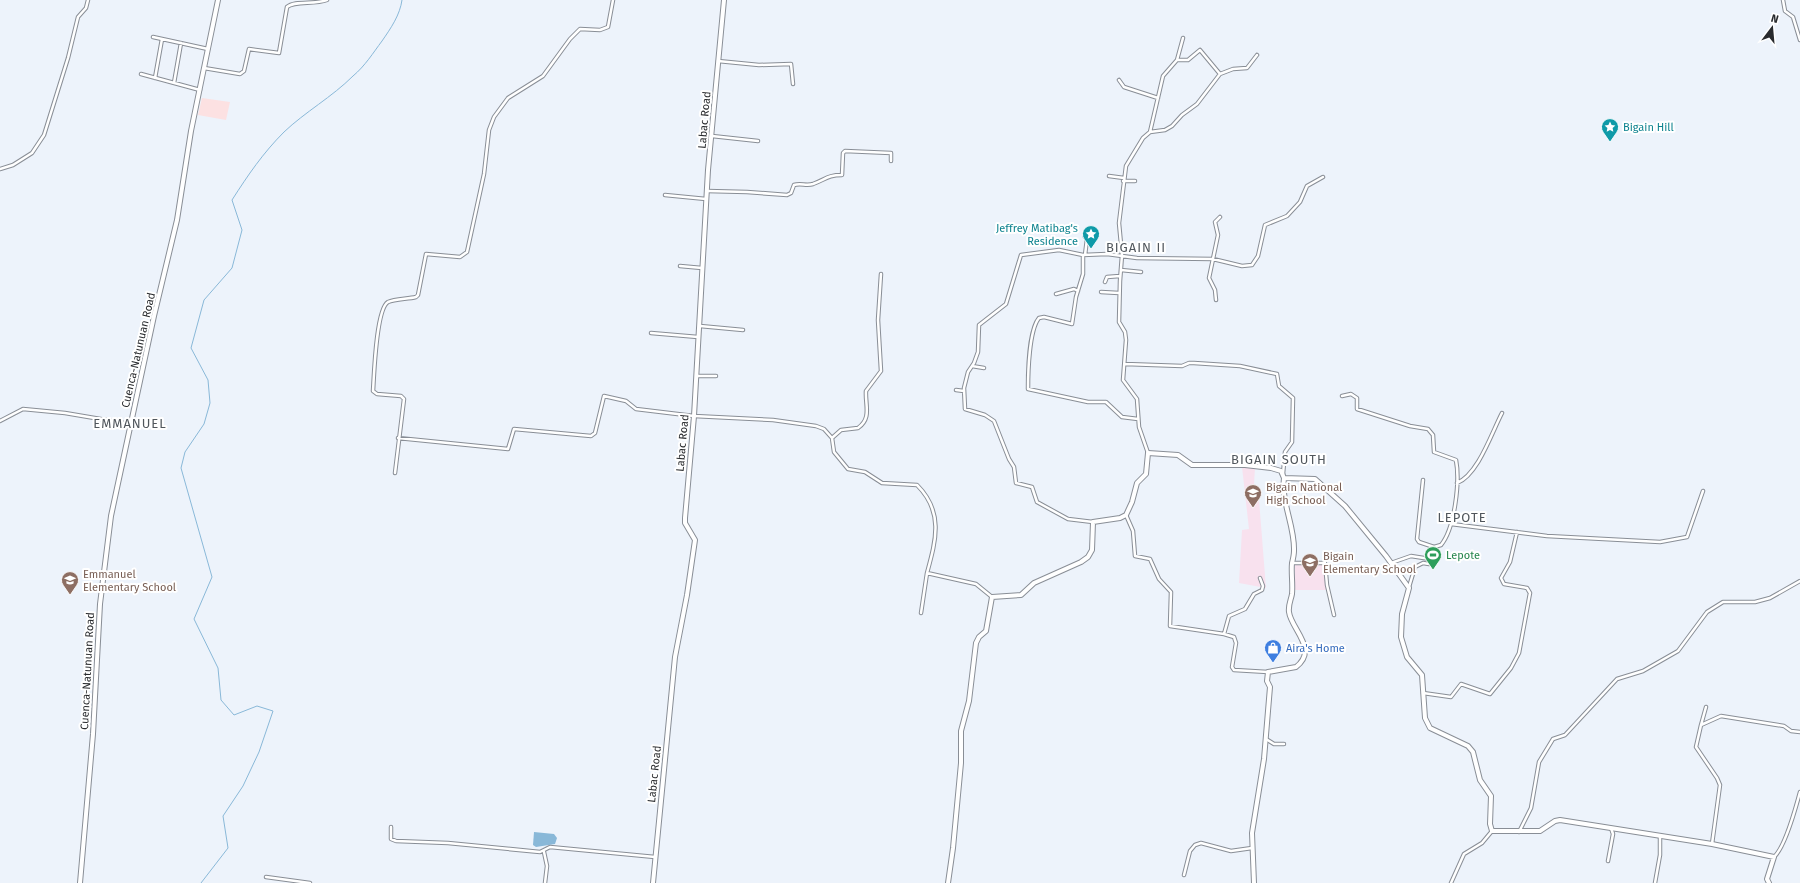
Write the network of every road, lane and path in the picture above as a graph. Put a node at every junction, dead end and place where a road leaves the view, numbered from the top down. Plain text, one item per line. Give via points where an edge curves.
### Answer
1 (88, 0) edge
2 (218, 0) edge
3 (327, 0) edge
4 (612, 0) edge
5 (724, 0) edge
6 (1783, 0) edge
7 (153, 36) dead end
8 (1183, 38) dead end
9 (162, 39) junction
10 (1800, 40) edge
11 (181, 43) junction
12 (208, 49) junction
13 (1256, 55) dead end
14 (1177, 60) junction
15 (718, 61) junction
16 (204, 68) junction
17 (141, 74) dead end
18 (1220, 74) junction
19 (155, 78) junction
20 (1119, 80) dead end
21 (174, 83) junction
22 (793, 84) dead end
23 (200, 90) junction
24 (1158, 98) junction
25 (1150, 132) junction
26 (711, 136) junction
27 (758, 141) dead end
28 (891, 161) dead end
29 (0, 169) edge
30 (1109, 176) dead end
31 (1323, 177) dead end
32 (1124, 179) junction
33 (1135, 181) dead end
34 (707, 190) junction
35 (666, 195) dead end
36 (706, 199) junction
37 (1220, 217) dead end
38 (1085, 237) dead end
39 (1084, 255) junction
40 (1122, 255) junction
41 (1213, 258) junction
42 (680, 266) dead end
43 (702, 268) junction
44 (1121, 270) junction
45 (1141, 272) dead end
46 (881, 274) dead end
47 (1120, 276) junction
48 (1105, 282) dead end
49 (1078, 291) junction
50 (1101, 292) dead end
51 (1119, 293) junction
52 (1056, 294) dead end
53 (1216, 300) dead end
54 (700, 326) junction
55 (743, 330) dead end
56 (651, 333) dead end
57 (699, 337) junction
58 (1125, 364) junction
59 (972, 366) junction
60 (984, 368) dead end
61 (696, 376) junction
62 (716, 376) dead end
63 (956, 390) dead end
64 (964, 391) junction
65 (1342, 396) dead end
66 (1502, 413) dead end
67 (694, 416) junction
68 (1138, 419) junction
69 (0, 422) edge
70 (130, 424) junction
71 (398, 438) junction
72 (832, 438) junction
73 (1148, 453) junction
74 (395, 473) dead end
75 (1284, 476) junction
76 (1423, 480) dead end
77 (1457, 483) junction
78 (1703, 491) dead end
79 (1126, 515) junction
80 (1093, 522) junction
81 (1451, 524) junction
82 (1516, 532) junction
83 (1434, 547) junction
84 (1430, 560) junction
85 (1292, 563) junction
86 (1390, 564) junction
87 (927, 573) junction
88 (1260, 578) dead end
89 (1800, 581) edge
90 (1409, 588) junction
91 (992, 597) junction
92 (921, 613) dead end
93 (1334, 615) dead end
94 (1224, 634) junction
95 (1268, 672) junction
96 (1423, 693) junction
97 (1706, 707) dead end
98 (1701, 725) junction
99 (1800, 732) edge
100 (1265, 739) junction
101 (1284, 744) dead end
102 (1800, 792) edge
103 (392, 827) dead end
104 (1611, 828) junction
105 (1492, 831) junction
106 (1519, 832) junction
107 (1660, 837) junction
108 (1712, 844) junction
109 (1252, 848) junction
110 (544, 852) junction
111 (655, 857) junction
112 (1774, 857) junction
113 (1608, 861) dead end
114 (1184, 875) dead end
115 (266, 877) dead end
116 (80, 883) edge
117 (310, 883) edge
118 (545, 883) edge
119 (652, 883) edge
120 (948, 883) edge
121 (1254, 883) edge
122 (1451, 883) edge
123 (1655, 883) edge
124 (1769, 883) edge

1 - 29 street via 86,8 78,17 44,134 32,153 13,165
2 - 12 street, Cuenca-Natunuan Road
3 - 16 street via 317,4 293,2 287,7 279,53 249,49 244,71 240,74
4 - 71 street via 608,27 600,30 580,29 543,76 508,98 494,116 489,130 484,174 467,252 460,258 426,254 418,295 385,305 378,328 373,391 377,394 401,396 404,399
5 - 15 street, Labac Road
6 - 10 street via 1785,11 1793,18
7 - 9 street
8 - 14 street
9 - 11 street
9 - 19 street
11 - 12 street
11 - 21 street
12 - 16 street, Cuenca-Natunuan Road
13 - 18 street via 1247,68 1233,69
14 - 18 street via 1188,60 1200,50
14 - 24 street via 1165,72
15 - 22 street via 759,65 791,64
15 - 26 street, Labac Road
16 - 23 street, Cuenca-Natunuan Road
17 - 19 street
18 - 25 street via 1197,104 1172,126 1165,130
19 - 21 street
20 - 24 street via 1124,87
21 - 23 street
23 - 70 street, Cuenca-Natunuan Road via 177,220
24 - 25 street
25 - 32 street via 1139,142 1126,164
26 - 27 street
26 - 34 street, Labac Road
28 - 34 street via 891,153 845,151 842,174 830,175 824,181 811,184 794,185 791,193 787,195
30 - 32 street
31 - 41 street via 1307,186 1300,202 1287,216 1265,225 1258,256 1252,265 1242,266
32 - 33 street
32 - 40 street via 1119,223
34 - 36 street, Labac Road
35 - 36 street
36 - 43 street, Labac Road
37 - 41 street via 1215,222 1218,235
38 - 39 street
39 - 40 street
39 - 49 street via 1083,274
39 - 59 street via 1055,250 1021,255 1006,304 979,325 978,352
40 - 41 street via 1137,258
40 - 44 street
41 - 53 street via 1209,278 1215,290
42 - 43 street
43 - 54 street, Labac Road
44 - 45 street
44 - 47 street
46 - 72 street via 878,320 881,371 866,391 866,419 858,428 841,430
47 - 48 street via 1107,277
47 - 51 street
49 - 52 street via 1074,289
49 - 68 street via 1072,324 1044,317 1036,322 1031,342 1028,389 1088,402 1106,402 1122,417
50 - 51 street
51 - 58 street via 1119,322 1126,340
54 - 55 street
54 - 57 street, Labac Road
56 - 57 street
57 - 61 street, Labac Road
58 - 68 street via 1123,380 1137,399
58 - 75 street via 1182,366 1194,363 1240,366 1277,374 1279,386 1293,398 1292,442 1284,452
59 - 60 street
59 - 64 street
61 - 62 street
61 - 67 street, Labac Road
63 - 64 street
64 - 80 street via 964,408 994,421 1014,467 1016,483 1032,487 1036,502 1049,510 1068,519
65 - 77 street via 1351,394 1357,398 1357,409 1428,429 1433,434 1434,452 1456,460
66 - 77 street via 1479,461 1465,478
67 - 71 street via 636,409 626,401 604,396 595,433 591,436 514,429 508,449
67 - 72 street via 773,420 809,425 824,429
67 - 111 street, Labac Road via 685,523 695,540 675,657
68 - 73 street
69 - 70 street via 23,409
70 - 116 street, Cuenca-Natunuan Road via 110,516 100,604
71 - 74 street
72 - 87 street via 834,452 848,469 863,472 882,483 914,483 925,494 934,510 936,524
73 - 75 street via 1178,455 1192,465 1262,467 1277,470
73 - 79 street via 1146,474 1136,483
75 - 85 street via 1283,494 1294,547
75 - 86 street via 1319,481 1345,506
76 - 83 street via 1417,539
77 - 81 street
78 - 82 street via 1685,538 1660,542
79 - 80 street
79 - 94 street via 1133,531 1135,556 1150,560 1157,576 1171,592 1170,626
80 - 91 street via 1092,550 1088,557 1034,582 1021,595
81 - 82 street
81 - 83 street via 1444,541
82 - 96 street via 1510,562 1501,578 1504,584 1526,588 1530,593 1516,662 1490,694 1462,684 1451,697
83 - 84 street
84 - 86 street via 1411,556
84 - 90 street via 1429,564 1423,563 1415,567
85 - 93 street via 1325,563
85 - 95 street via 1292,593 1288,613 1305,647 1304,654 1296,667
86 - 90 street
87 - 91 street via 976,584
87 - 92 street
88 - 94 street via 1262,590 1254,594 1245,609 1229,616
89 - 106 street via 1770,598 1755,602 1723,602 1707,612 1678,651 1643,670 1617,679 1565,735 1549,743 1539,762 1531,808
90 - 96 street via 1402,614 1401,637 1407,657 1422,675
91 - 120 street via 986,631 976,643 971,694 961,731 961,763
94 - 95 street via 1236,640 1232,667 1234,670
95 - 100 street via 1270,687
96 - 105 street via 1425,718 1430,728 1468,746 1473,752 1480,780 1490,796
97 - 98 street
98 - 99 street via 1721,716 1784,726
98 - 108 street via 1696,747 1718,778 1720,785
100 - 101 street via 1274,744
100 - 109 street
102 - 112 street via 1788,831
103 - 110 street via 391,839 396,841
104 - 106 street via 1558,820 1540,831
104 - 107 street
104 - 113 street via 1613,834
105 - 106 street
105 - 122 street via 1482,843 1464,854
107 - 108 street
107 - 123 street
108 - 112 street
109 - 114 street via 1231,851 1201,843 1195,845 1190,851
109 - 121 street
110 - 111 street via 550,847
110 - 118 street via 547,866
111 - 119 street, Labac Road
112 - 124 street via 1767,879
115 - 117 street

